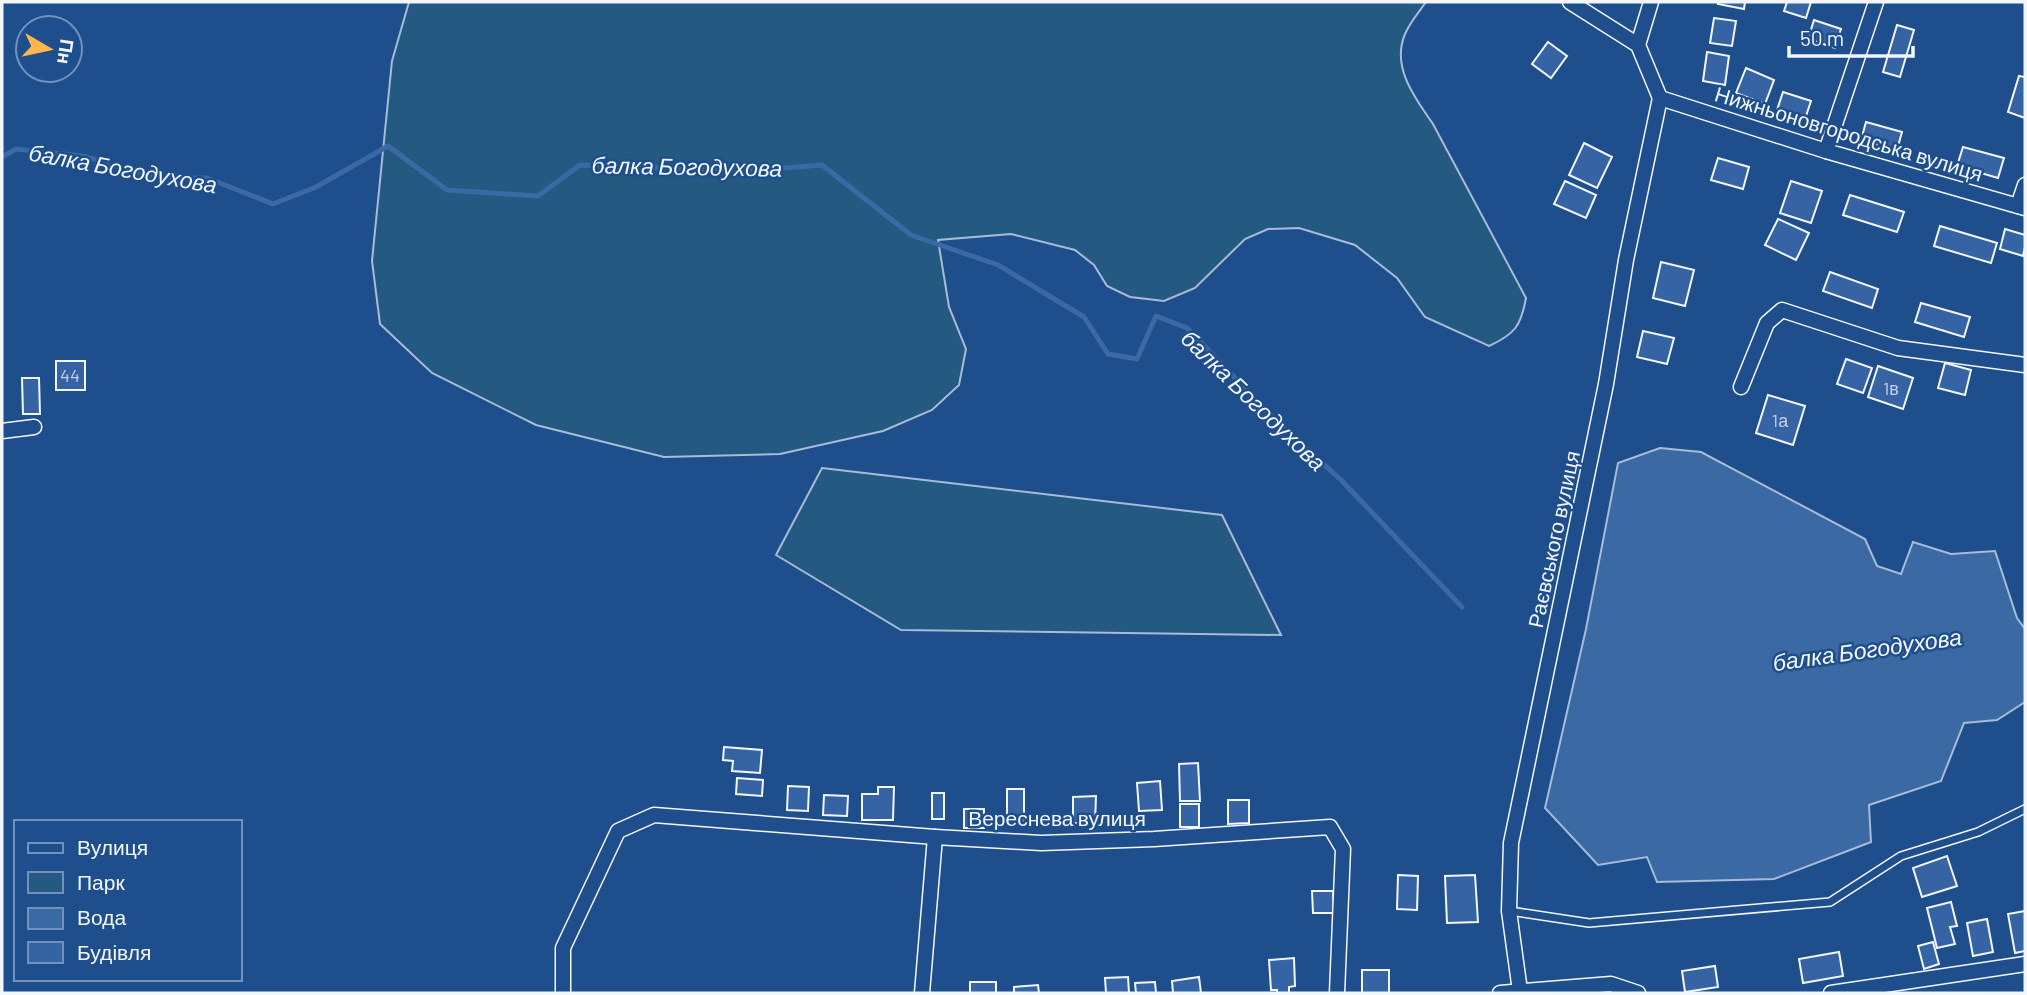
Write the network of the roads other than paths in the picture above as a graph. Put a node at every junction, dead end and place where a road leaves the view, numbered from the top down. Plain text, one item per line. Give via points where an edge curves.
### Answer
1 (1570, 2) edge
2 (1651, 2) edge
3 (1875, 2) edge
4 (1638, 46) junction
5 (1660, 97) junction
6 (1826, 151) junction
7 (2025, 185) edge
8 (2022, 207) edge
9 (2025, 365) edge
10 (1741, 387) dead end
11 (34, 427) dead end
12 (2, 431) edge
13 (2025, 809) edge
14 (935, 837) junction
15 (1509, 911) junction
16 (2025, 964) edge
17 (1520, 990) junction
18 (563, 993) edge
19 (922, 993) edge
20 (1337, 993) edge
21 (1500, 993) edge
22 (1638, 993) edge
23 (1831, 993) edge

1 - 4 street
2 - 4 street
3 - 6 street
4 - 5 street
5 - 6 street, Нижньоновгородська вулиця
5 - 15 street, Раєвського вулиця via 1511,842
6 - 8 street, Нижньоновгородська вулиця
7 - 8 street
9 - 10 street via 1898,348 1782,310 1767,323
11 - 12 street
13 - 15 lane via 1978,832 1901,856 1830,902 1589,923
14 - 18 street, Вереснева вулиця via 654,814 618,831 563,948
14 - 19 street
14 - 20 street, Вереснева вулиця via 1041,843 1329,827 1343,849
15 - 17 street, Раєвського вулиця
16 - 23 street
17 - 21 street
17 - 22 street via 1611,984

